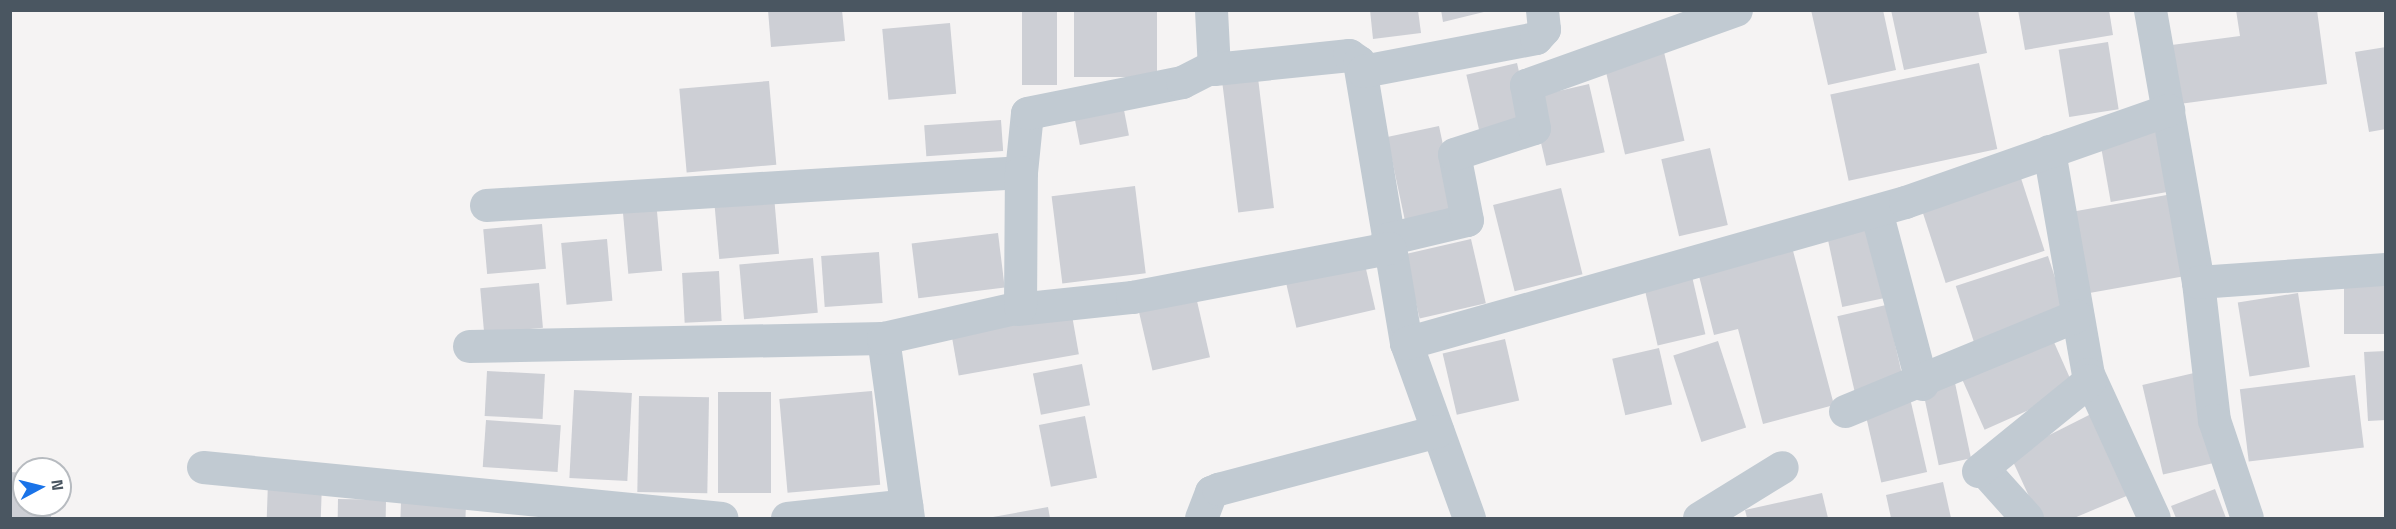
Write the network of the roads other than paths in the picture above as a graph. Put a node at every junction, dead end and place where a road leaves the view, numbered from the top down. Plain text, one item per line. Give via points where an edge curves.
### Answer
1 (1211, 10) edge
2 (1542, 10) edge
3 (1736, 10) edge
4 (2150, 10) edge
5 (1212, 67) junction
6 (1363, 71) junction
7 (2168, 110) junction
8 (2049, 151) junction
9 (1021, 172) junction
10 (486, 205) dead end
11 (1876, 211) junction
12 (1388, 243) junction
13 (2385, 269) edge
14 (2198, 282) junction
15 (1017, 309) junction
16 (2076, 316) junction
17 (883, 338) junction
18 (1406, 343) junction
19 (469, 346) dead end
20 (2090, 380) junction
21 (1922, 384) junction
22 (1845, 411) dead end
23 (1437, 431) junction
24 (203, 467) dead end
25 (1782, 467) dead end
26 (480, 507) edge
27 (907, 512) edge
28 (722, 519) edge
29 (787, 519) edge
30 (1201, 519) edge
31 (1468, 519) edge
32 (1699, 519) edge
33 (2027, 519) edge
34 (2154, 519) edge
35 (2247, 519) edge

1 - 5 street
2 - 6 street via 1544,29 1536,38
3 - 12 street via 1526,85 1534,128 1454,154 1467,220
4 - 7 street
5 - 6 street via 1349,54
5 - 9 street via 1182,82 1027,113
6 - 12 street
7 - 8 street
7 - 14 street
8 - 11 street
8 - 16 street
9 - 10 street
9 - 15 street via 1022,299
11 - 18 street
11 - 21 street
12 - 15 street via 1132,297
12 - 18 street
13 - 14 street
14 - 35 street via 2214,420
15 - 17 street
16 - 20 street
16 - 21 street
17 - 19 street
17 - 27 street
18 - 23 street
20 - 33 street via 1980,470
20 - 34 street
21 - 22 street
23 - 30 street via 1218,489 1211,492
23 - 31 street
24 - 26 street
25 - 32 street
26 - 28 street
27 - 29 street

